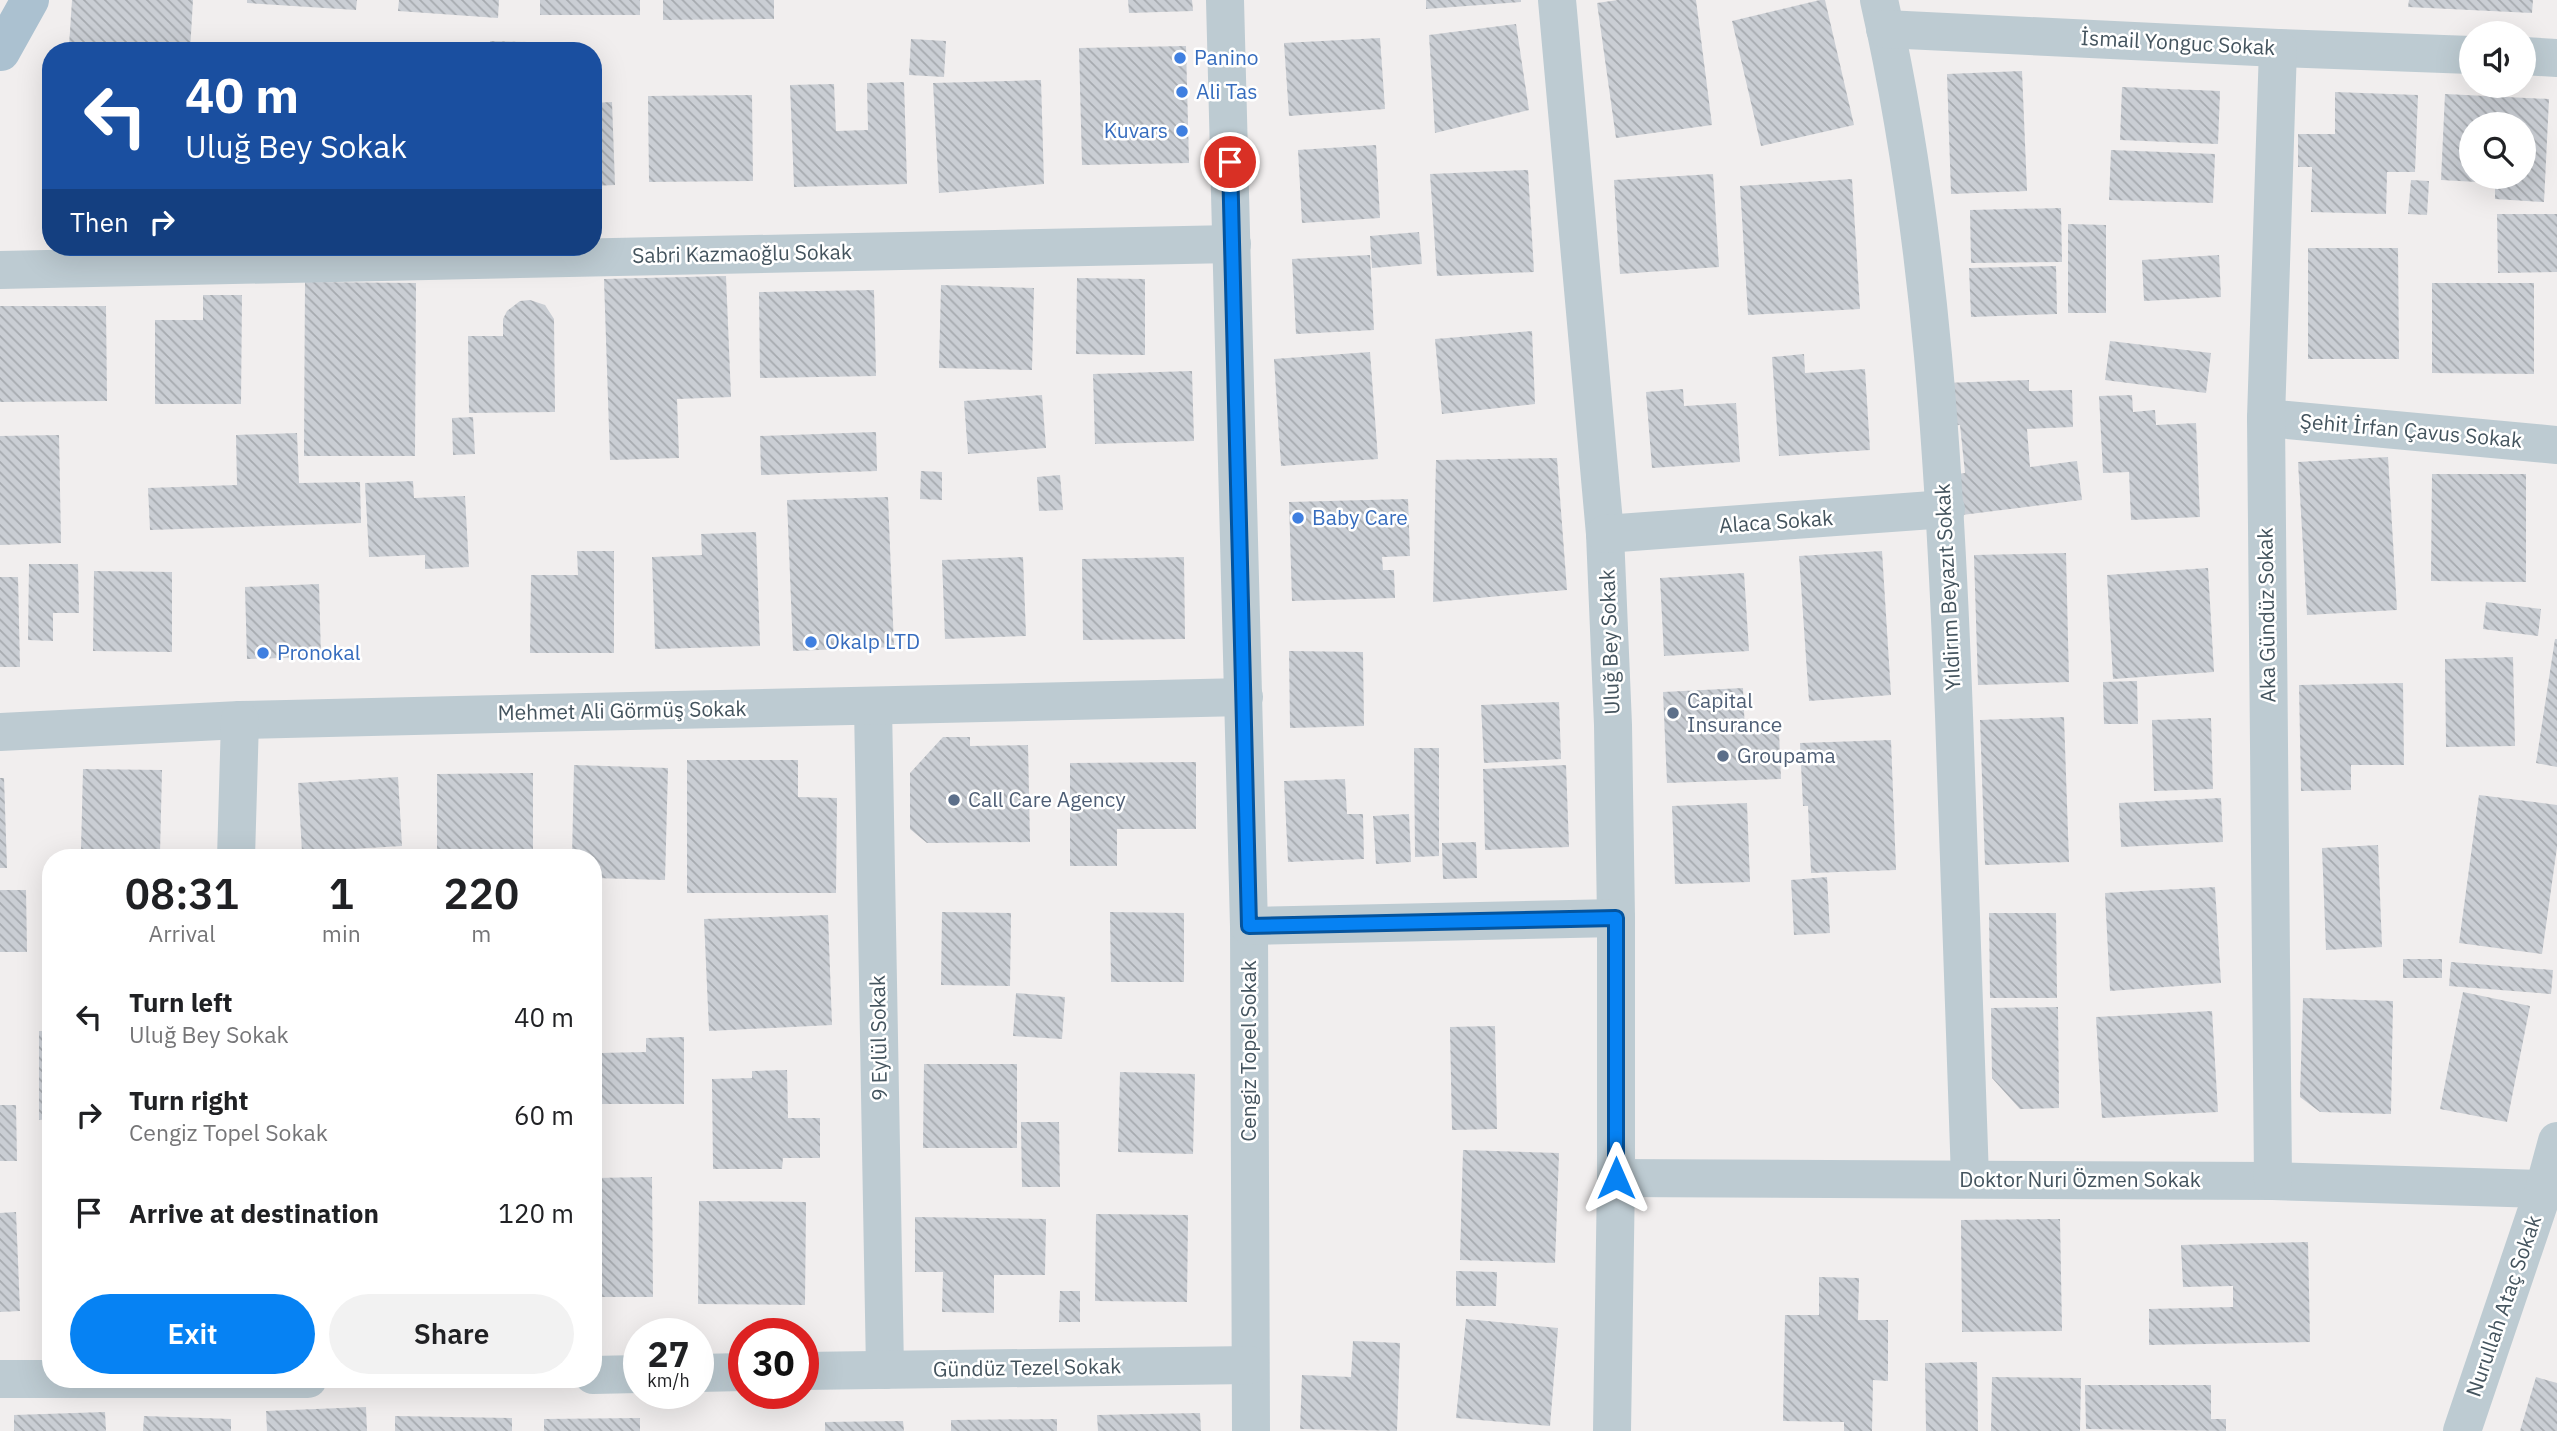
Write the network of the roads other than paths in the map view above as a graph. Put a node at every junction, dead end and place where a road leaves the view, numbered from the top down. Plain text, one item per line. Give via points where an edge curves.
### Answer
1 (9, 0) edge
2 (30, 0) edge
3 (1226, 0) edge
4 (1557, 0) edge
5 (1882, 14) edge
6 (2278, 48) junction
7 (1, 55) edge
8 (2459, 55) edge
9 (2536, 57) edge
10 (2557, 58) edge
11 (1232, 244) junction
12 (0, 270) edge
13 (2266, 418) junction
14 (2557, 445) edge
15 (1946, 509) junction
16 (1605, 534) junction
17 (1244, 697) junction
18 (873, 706) junction
19 (240, 720) junction
20 (0, 732) edge
21 (236, 849) edge
22 (1616, 918) junction
23 (1249, 926) junction
24 (2557, 1141) edge
25 (1616, 1178) junction
26 (1970, 1179) junction
27 (2273, 1181) junction
28 (2544, 1189) junction
29 (1250, 1365) junction
30 (885, 1370) junction
31 (819, 1371) edge
32 (623, 1374) edge
33 (602, 1375) edge
34 (0, 1379) edge
35 (42, 1379) edge
36 (1251, 1431) edge
37 (1612, 1431) edge
38 (2462, 1431) edge

1 - 7 main road
2 - 7 main road
3 - 11 street, Cengiz Topel Sokak
4 - 16 street, Uluğ Bey Sokak
5 - 6 street, İsmail Yonguc Sokak
5 - 15 street, Yıldirım Beyazıt Sokak via 1911,176
6 - 8 street, İsmail Yonguc Sokak
6 - 13 street, Aka Gündüz Sokak
9 - 10 street
11 - 12 street, Sabri Kazmaoğlu Sokak
11 - 17 street, Cengiz Topel Sokak
13 - 14 street, Şehit İrfan Çavus Sokak
13 - 27 street, Aka Gündüz Sokak
15 - 16 street, Alaca Sokak
15 - 26 street, Yıldirım Beyazıt Sokak
16 - 22 street, Uluğ Bey Sokak
17 - 18 street, Mehmet Ali Görmüş Sokak
17 - 23 street, Cengiz Topel Sokak
18 - 19 street, Mehmet Ali Görmüş Sokak
18 - 30 street, 9 Eylül Sokak
19 - 20 street, Mehmet Ali Görmüş Sokak
19 - 21 street
22 - 23 street
22 - 25 street, Uluğ Bey Sokak
23 - 29 street, Cengiz Topel Sokak
24 - 28 street, Nurullah Ataç Sokak
25 - 26 street, Doktor Nuri Özmen Sokak
25 - 37 street, Uluğ Bey Sokak
26 - 27 street, Doktor Nuri Özmen Sokak
27 - 28 street, Doktor Nuri Özmen Sokak
28 - 38 street, Nurullah Ataç Sokak
29 - 30 street, Gündüz Tezel Sokak
29 - 36 street, Cengiz Topel Sokak
30 - 31 street, Gündüz Tezel Sokak
32 - 33 street
34 - 35 street

